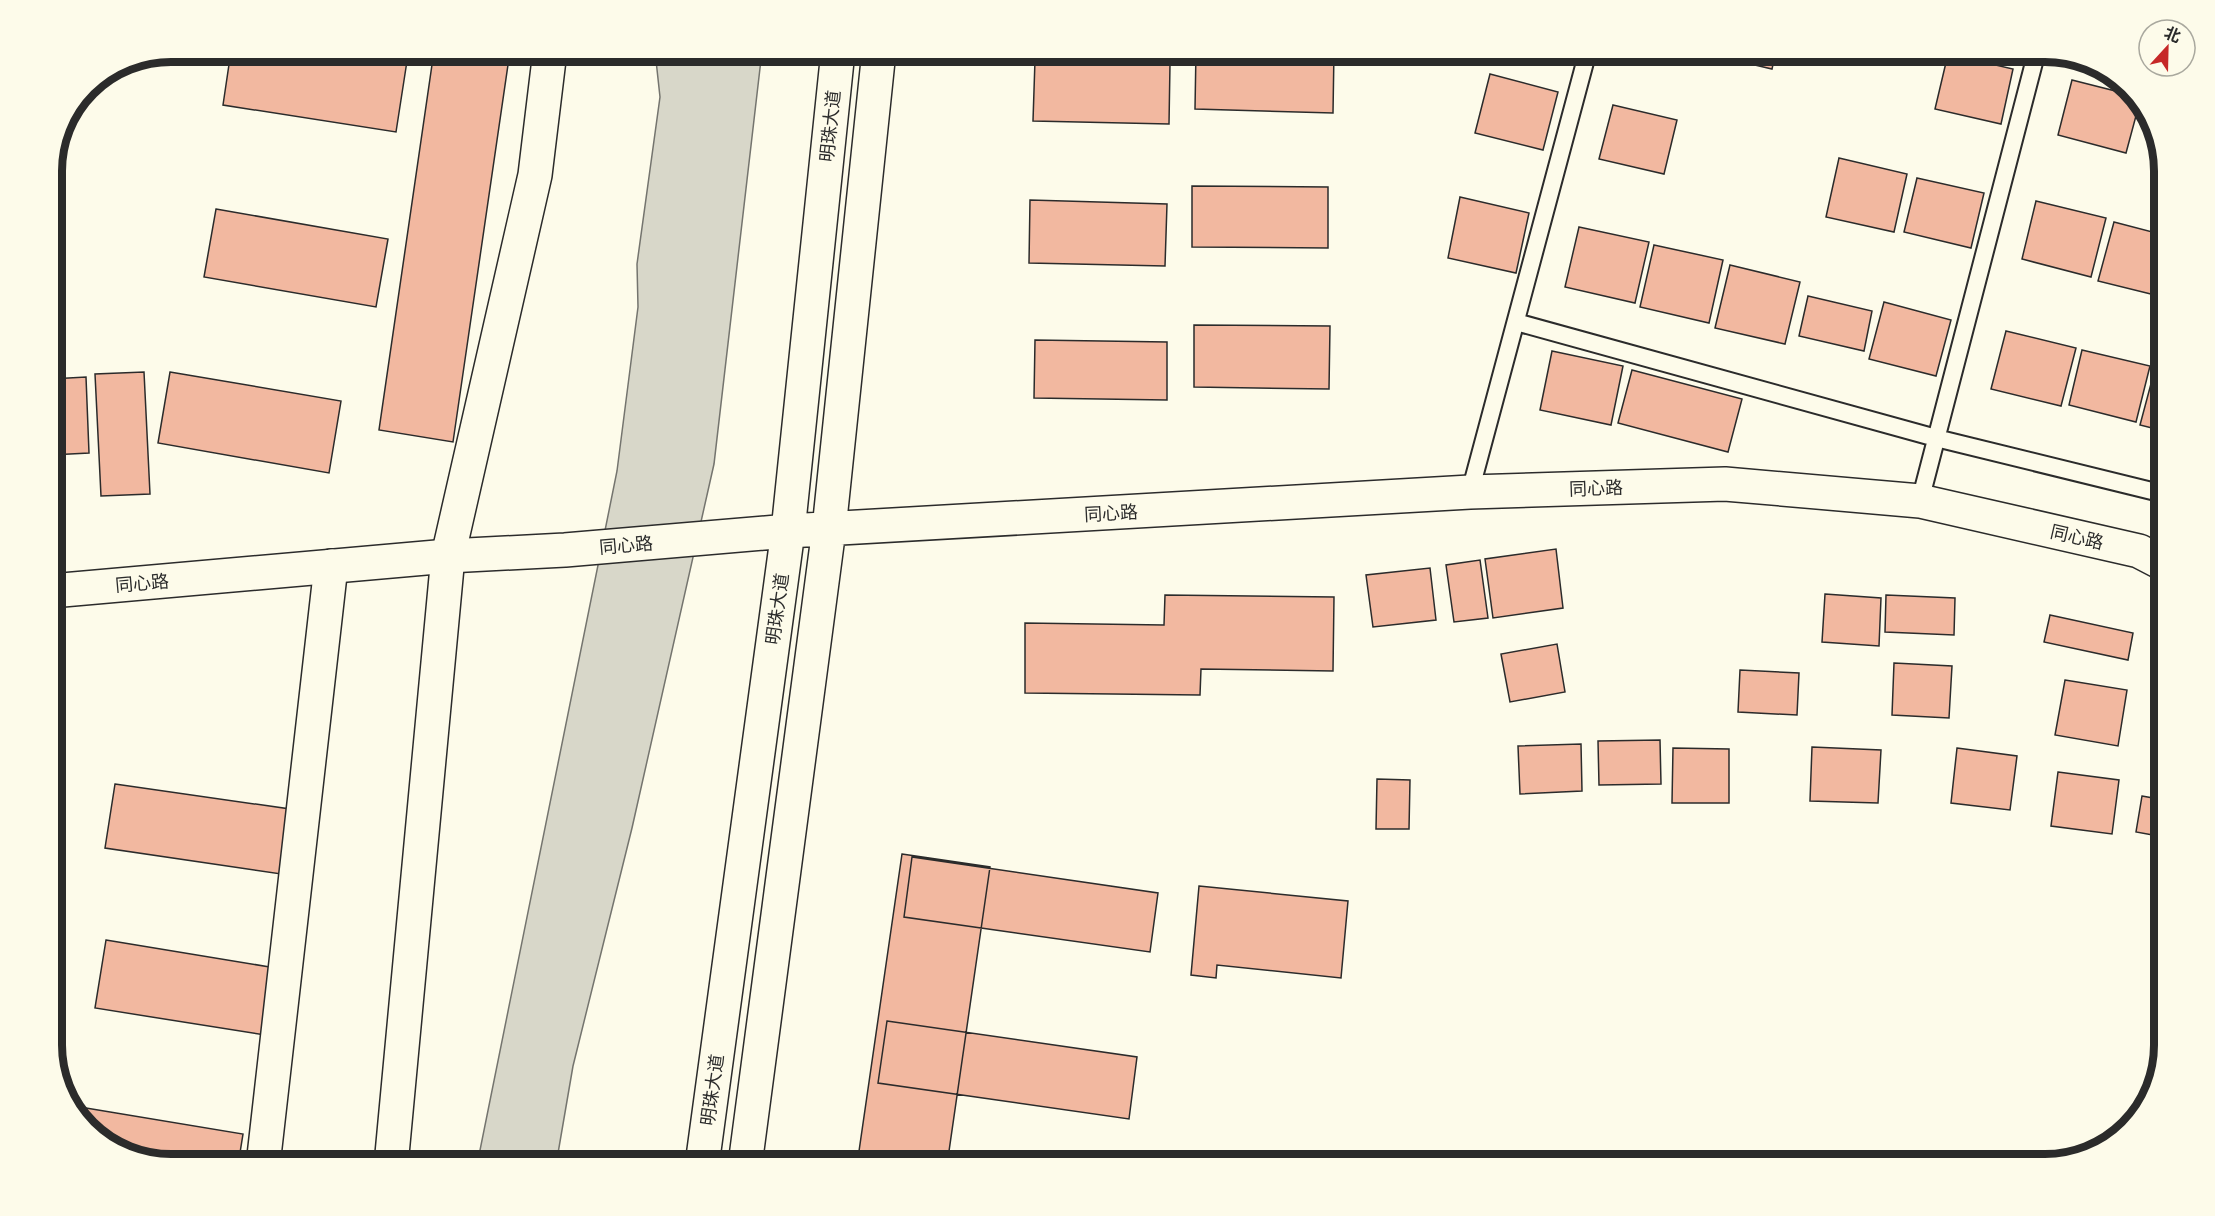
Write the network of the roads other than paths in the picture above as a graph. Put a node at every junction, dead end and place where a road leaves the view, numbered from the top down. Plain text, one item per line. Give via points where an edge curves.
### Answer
1 (549, 62) edge
2 (837, 62) edge
3 (878, 62) edge
4 (1585, 62) edge
5 (2034, 62) edge
6 (1516, 322) junction
7 (1936, 438) junction
8 (2153, 491) edge
9 (1470, 492) junction
10 (1920, 501) junction
11 (829, 529) junction
12 (788, 531) junction
13 (448, 556) junction
14 (2153, 559) edge
15 (331, 566) junction
16 (62, 590) edge
17 (263, 1154) edge
18 (392, 1154) edge
19 (703, 1154) edge
20 (746, 1154) edge

1 - 13 street via 535,176
2 - 12 street, 明珠大道
3 - 11 street
4 - 6 lane
5 - 7 lane
6 - 7 lane
6 - 9 lane
7 - 8 lane
7 - 10 lane
9 - 10 street, 同心路 via 1725,484
9 - 11 street, 同心路
10 - 14 street, 同心路 via 2139,551
11 - 12 street, 同心路
11 - 20 street
12 - 13 street, 同心路
12 - 19 street, 明珠大道
13 - 15 street, 同心路
13 - 18 street
15 - 16 street, 同心路
15 - 17 street

